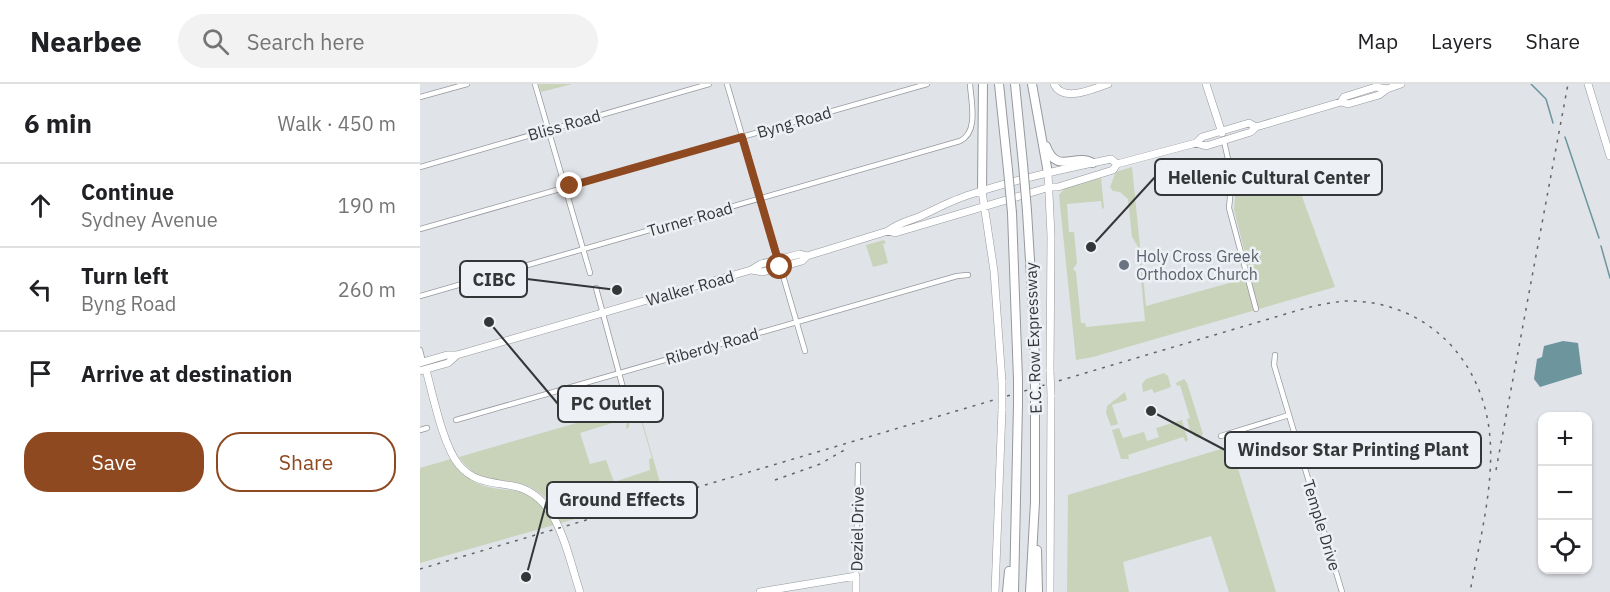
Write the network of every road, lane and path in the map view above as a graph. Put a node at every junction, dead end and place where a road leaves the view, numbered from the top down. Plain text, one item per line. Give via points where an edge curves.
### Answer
1 (467, 84) edge
2 (535, 84) edge
3 (709, 84) edge
4 (727, 84) edge
5 (927, 84) edge
6 (970, 84) edge
7 (983, 84) edge
8 (999, 84) edge
9 (1015, 84) edge
10 (1032, 84) edge
11 (1054, 84) edge
12 (1108, 84) edge
13 (1206, 84) edge
14 (1401, 84) edge
15 (1588, 84) edge
16 (1362, 87) edge
17 (1387, 88) junction
18 (420, 97) edge
19 (1365, 99) junction
20 (1341, 102) junction
21 (1038, 120) junction
22 (1256, 127) junction
23 (548, 130) junction
24 (1221, 131) junction
25 (742, 137) junction
26 (1224, 141) junction
27 (1196, 143) junction
28 (1610, 156) edge
29 (1093, 163) junction
30 (1117, 164) junction
31 (420, 167) edge
32 (1048, 173) junction
33 (565, 187) junction
34 (1050, 187) junction
35 (982, 191) junction
36 (760, 199) junction
37 (985, 207) junction
38 (420, 229) edge
39 (888, 231) junction
40 (583, 249) junction
41 (779, 263) junction
42 (590, 273) dead end
43 (968, 275) dead end
44 (596, 288) dead end
45 (420, 296) edge
46 (1256, 309) dead end
47 (603, 313) junction
48 (796, 322) junction
49 (420, 350) edge
50 (805, 351) dead end
51 (1275, 355) dead end
52 (457, 356) junction
53 (422, 362) edge
54 (423, 371) edge
55 (619, 373) junction
56 (626, 399) dead end
57 (1289, 415) junction
58 (456, 420) dead end
59 (427, 428) dead end
60 (420, 430) edge
61 (1221, 436) dead end
62 (858, 465) dead end
63 (1035, 502) junction
64 (1015, 523) junction
65 (856, 576) junction
66 (580, 592) edge
67 (760, 592) edge
68 (856, 592) edge
69 (995, 592) edge
70 (1007, 592) edge
71 (1014, 592) edge
72 (1030, 592) edge
73 (1038, 592) edge
74 (1050, 592) edge
75 (1342, 592) edge

1 - 18 street
2 - 23 street
3 - 23 street, Bliss Road
4 - 25 street
5 - 25 street, Byng Road
6 - 36 street, Turner Road via 972,129 966,138
7 - 35 highway
8 - 64 highway, E.C. Row Expressway, bridge via 1012,213 1018,380
9 - 63 highway, E.C. Row Expressway, bridge via 1035,326
10 - 21 highway
11 - 12 main road via 1057,90 1069,94
13 - 24 main road
14 - 17 main road, Walker Road
15 - 28 main road
16 - 17 main road, Walker Road
16 - 19 main road
16 - 20 main road, Walker Road
17 - 19 main road, Walker Road
19 - 20 main road, Walker Road
20 - 22 main road, Walker Road
21 - 29 highway via 1053,159
21 - 32 highway
22 - 24 main road, Walker Road via 1249,123
22 - 26 main road, Walker Road
23 - 31 street, Bliss Road
23 - 33 street
24 - 26 main road
24 - 27 main road, Walker Road
25 - 33 street, Byng Road
25 - 36 street
26 - 27 main road, Walker Road via 1206,146
26 - 46 street via 1232,177 1229,208
27 - 30 main road, Walker Road
29 - 30 main road, Walker Road via 1111,159
29 - 32 main road, Walker Road
30 - 34 main road, Walker Road via 1113,170
32 - 34 main road
32 - 35 main road, Walker Road
33 - 38 street, Byng Road
33 - 40 street
34 - 37 main road, Walker Road
34 - 74 main road, bridge
35 - 37 main road
35 - 39 main road, Walker Road via 943,204
36 - 40 street, Turner Road
36 - 41 street
37 - 39 main road, Walker Road
37 - 69 main road, bridge via 1002,381
39 - 41 main road, Walker Road via 807,256 802,261
40 - 42 street
40 - 45 street, Turner Road
41 - 47 main road, Walker Road via 763,272 751,270
41 - 48 street
43 - 48 street, Riberdy Road
44 - 47 street
47 - 52 main road, Walker Road
47 - 55 street
48 - 50 street
48 - 55 street, Riberdy Road
49 - 53 street
51 - 57 street, Temple Drive via 1274,365
52 - 53 main road, Walker Road
52 - 54 main road, Walker Road
53 - 54 street
54 - 66 main road via 457,463 485,483 515,486 541,499 555,518
55 - 56 street
55 - 58 street, Riberdy Road
57 - 61 street
57 - 75 street, Temple Drive
59 - 60 street
62 - 65 street, Deziel Drive
63 - 72 highway, E.C. Row Expressway
63 - 73 highway
64 - 70 highway
64 - 71 highway, E.C. Row Expressway
65 - 67 main road
65 - 68 main road, Deziel Drive

